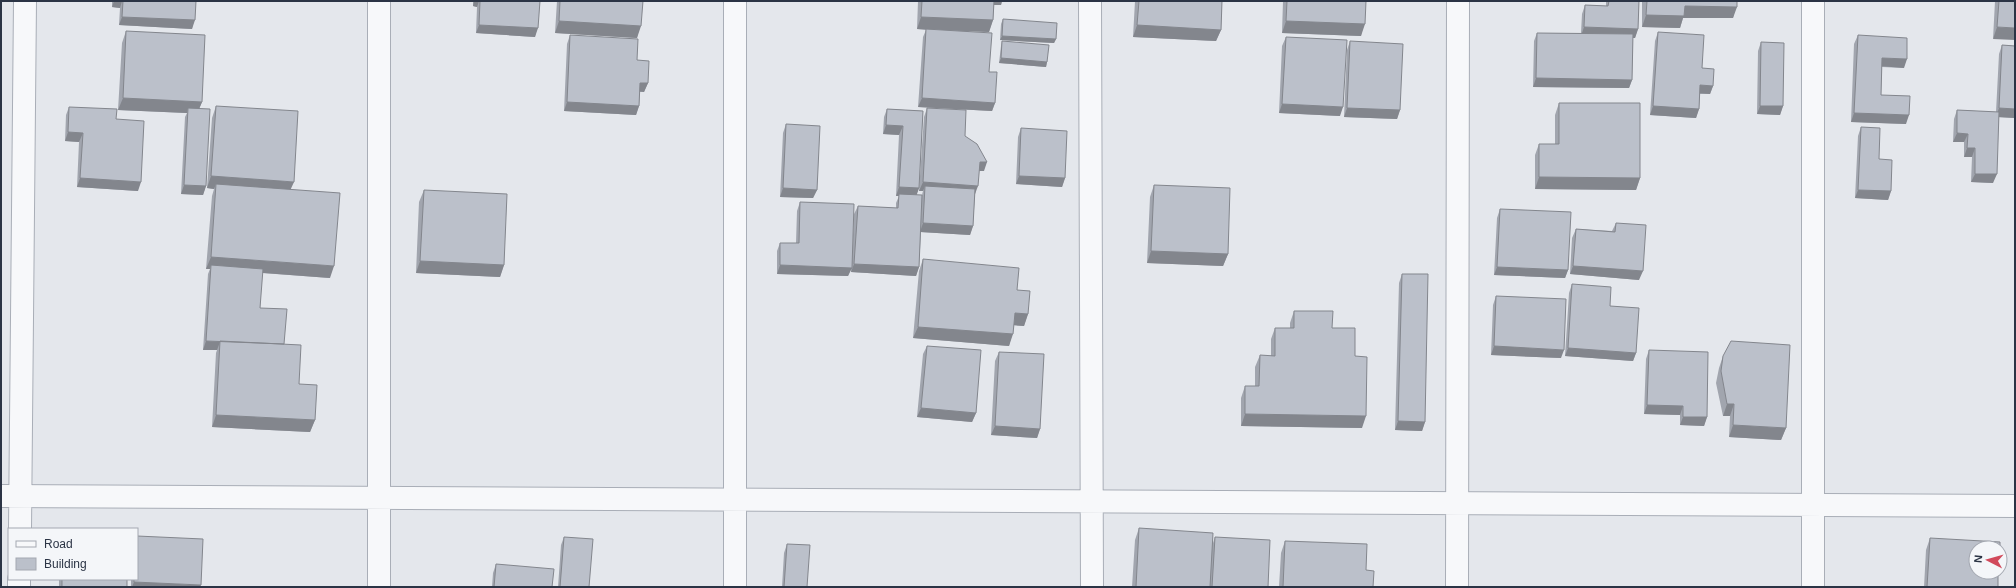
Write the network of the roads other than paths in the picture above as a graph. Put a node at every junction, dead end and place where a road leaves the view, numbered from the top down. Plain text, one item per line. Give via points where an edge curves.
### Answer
1 (25, 1) edge
2 (379, 1) edge
3 (735, 1) edge
4 (1090, 1) edge
5 (1458, 1) edge
6 (1813, 1) edge
7 (11, 496) edge
8 (379, 498) junction
9 (735, 499) junction
10 (1092, 502) junction
11 (1457, 503) junction
12 (1813, 505) junction
13 (2015, 506) edge
14 (20, 528) edge
15 (379, 587) edge
16 (735, 587) edge
17 (1092, 587) edge
18 (1456, 587) edge
19 (1812, 587) edge

1 - 7 street
2 - 8 street
3 - 9 street
4 - 10 street
5 - 11 street
6 - 12 street
7 - 8 street
7 - 14 street
8 - 9 street
8 - 15 street
9 - 10 street
9 - 16 street
10 - 11 street
10 - 17 street
11 - 12 street
11 - 18 street
12 - 13 street
12 - 19 street

